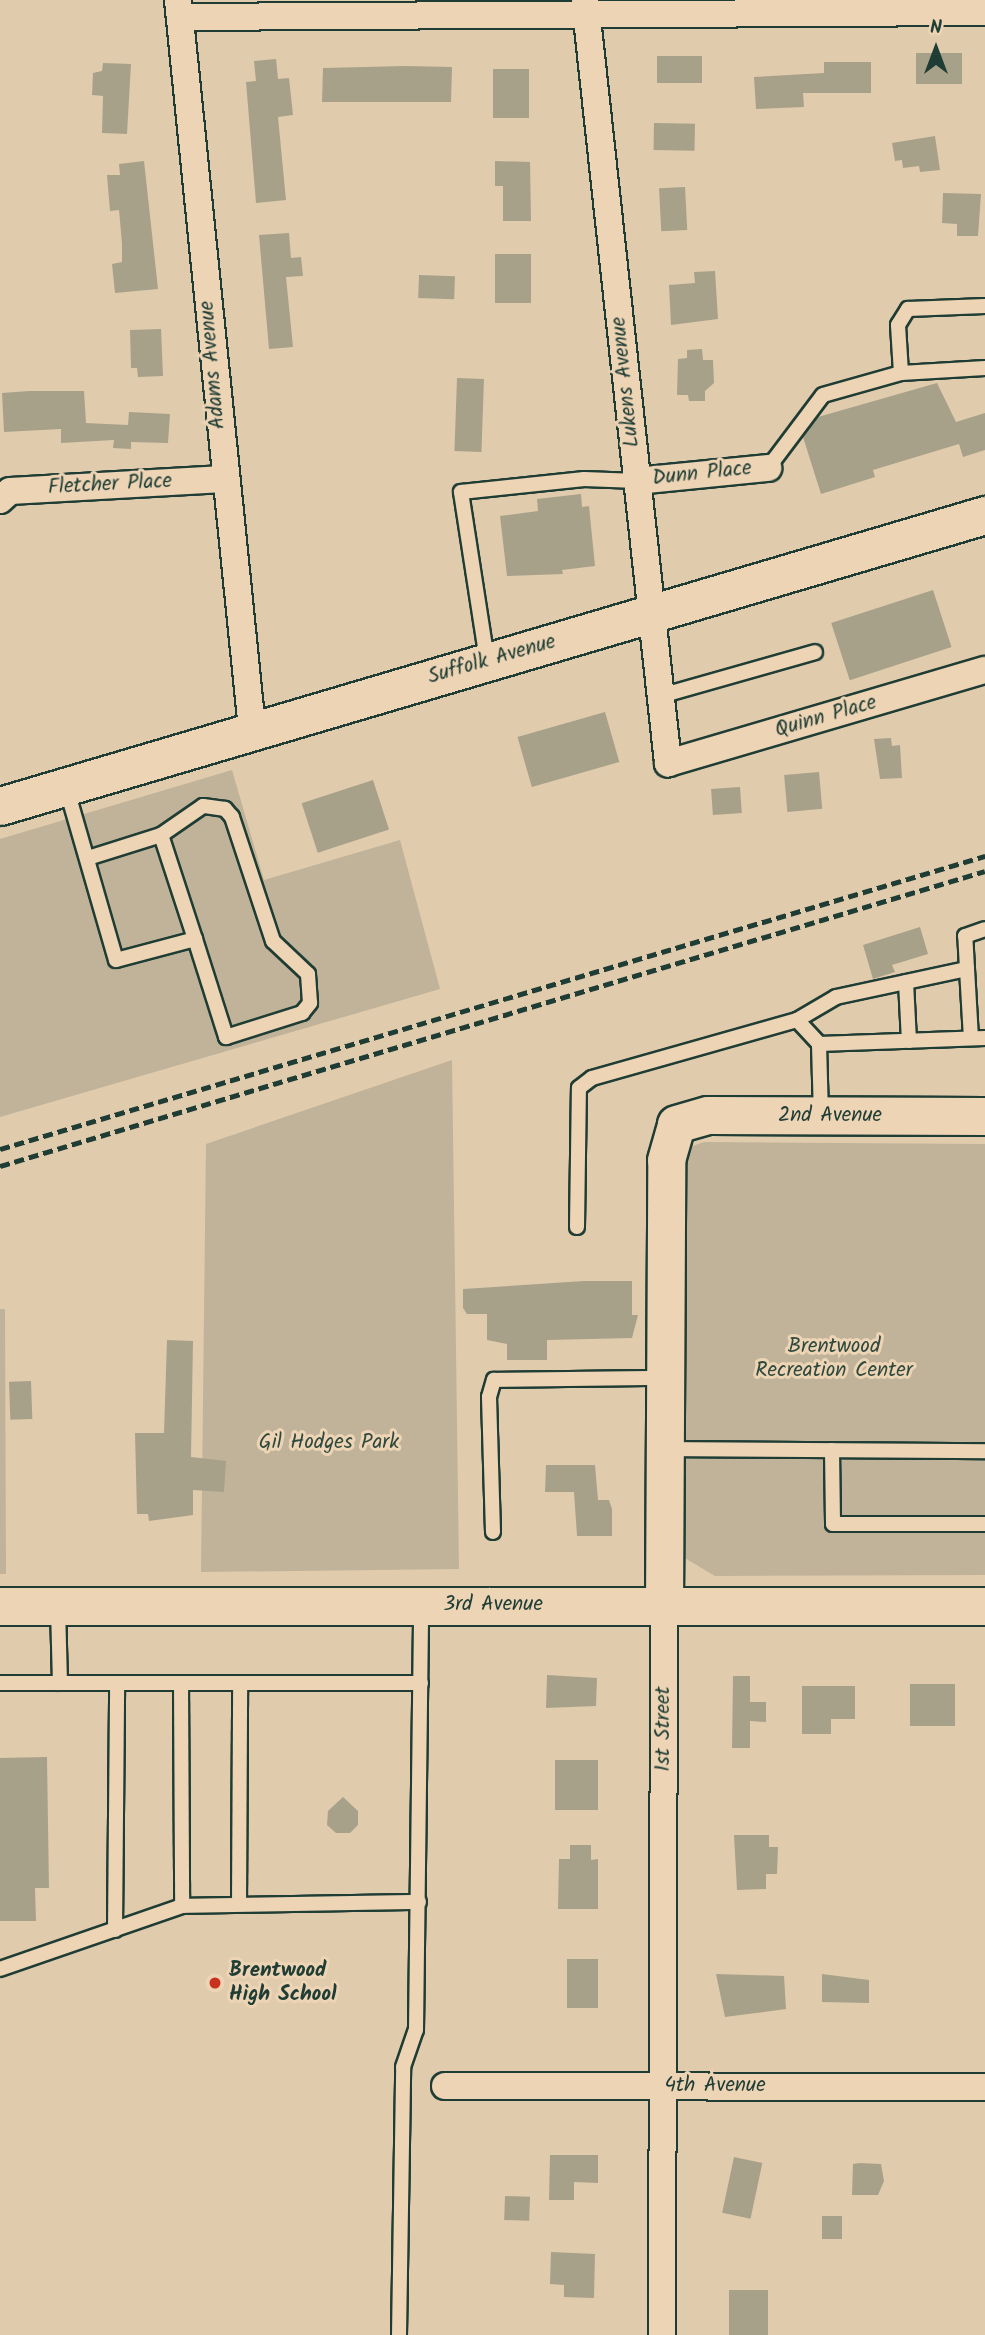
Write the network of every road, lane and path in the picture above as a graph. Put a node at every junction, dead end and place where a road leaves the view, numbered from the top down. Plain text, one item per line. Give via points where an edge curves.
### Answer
1 (586, 8) edge
2 (179, 9) edge
3 (985, 12) edge
4 (985, 306) edge
5 (985, 368) edge
6 (901, 373) junction
7 (768, 468) joint
8 (224, 479) junction
9 (637, 481) junction
10 (0, 500) edge
11 (985, 515) edge
12 (651, 615) junction
13 (814, 652) dead end
14 (487, 662) junction
15 (985, 670) edge
16 (660, 696) junction
17 (252, 729) junction
18 (668, 763) joint
19 (66, 786) junction
20 (0, 806) edge
21 (161, 835) junction
22 (88, 858) junction
23 (985, 929) edge
24 (195, 939) junction
25 (967, 969) junction
26 (906, 982) junction
27 (797, 1020) junction
28 (978, 1038) edge
29 (909, 1041) junction
30 (819, 1044) junction
31 (821, 1116) junction
32 (985, 1116) edge
33 (676, 1124) joint
34 (577, 1227) dead end
35 (662, 1378) junction
36 (663, 1449) junction
37 (832, 1450) junction
38 (985, 1451) edge
39 (985, 1524) edge
40 (493, 1532) dead end
41 (421, 1604) junction
42 (0, 1606) edge
43 (58, 1606) junction
44 (985, 1606) edge
45 (664, 1607) junction
46 (0, 1683) edge
47 (60, 1683) junction
48 (117, 1683) junction
49 (180, 1683) junction
50 (240, 1683) junction
51 (421, 1683) junction
52 (419, 1902) junction
53 (239, 1904) junction
54 (183, 1906) junction
55 (115, 1930) junction
56 (0, 1969) edge
57 (445, 2086) dead end
58 (664, 2086) junction
59 (985, 2087) edge
60 (400, 2335) edge
61 (662, 2335) edge

1 - 2 street
1 - 3 street
1 - 9 street, Lukens Avenue
2 - 8 street, Adams Avenue
4 - 6 lane via 908,309 898,325
5 - 6 lane
6 - 7 lane via 822,396
7 - 9 street, Dunn Place
8 - 10 street, Fletcher Place via 10,491
8 - 17 street, Adams Avenue
9 - 12 street, Lukens Avenue
9 - 14 lane via 584,479 461,492
11 - 12 street, Suffolk Avenue
12 - 14 street, Suffolk Avenue
12 - 16 street, Lukens Avenue
13 - 16 lane
14 - 17 street, Suffolk Avenue
15 - 18 street, Quinn Place
16 - 18 street, Lukens Avenue
17 - 19 street, Suffolk Avenue
19 - 20 street, Suffolk Avenue
19 - 22 lane
21 - 22 lane
21 - 24 lane
21 - 24 lane via 188,811 203,806 225,809 232,817 273,941 308,974 310,1003 302,1013 226,1037
22 - 24 lane via 116,960
23 - 25 lane via 965,936
25 - 26 lane
25 - 28 lane
26 - 27 lane via 836,997
26 - 29 lane
27 - 30 lane
27 - 34 lane via 656,1056 579,1088
28 - 29 lane
29 - 30 lane
30 - 31 lane
31 - 32 street, 2nd Avenue
31 - 33 street, 2nd Avenue via 708,1115
33 - 35 street, 1st Street via 666,1160
35 - 36 street, 1st Street
35 - 40 lane via 494,1380 489,1397
36 - 37 lane
36 - 45 street, 1st Street
37 - 38 lane
37 - 39 lane via 833,1524
41 - 43 street, 3rd Avenue
41 - 45 street, 3rd Avenue
41 - 51 lane
42 - 43 street, 3rd Avenue
43 - 47 lane
44 - 45 street, 3rd Avenue
45 - 58 street, 1st Street
46 - 47 lane
47 - 48 lane
48 - 49 lane
48 - 55 lane
49 - 50 lane
49 - 54 lane
50 - 51 lane
50 - 53 lane
51 - 52 lane
52 - 53 lane
52 - 60 lane via 416,2030 403,2067
53 - 54 lane
54 - 55 lane
55 - 56 lane
57 - 58 street, 4th Avenue
58 - 59 street, 4th Avenue
58 - 61 street, 1st Street

